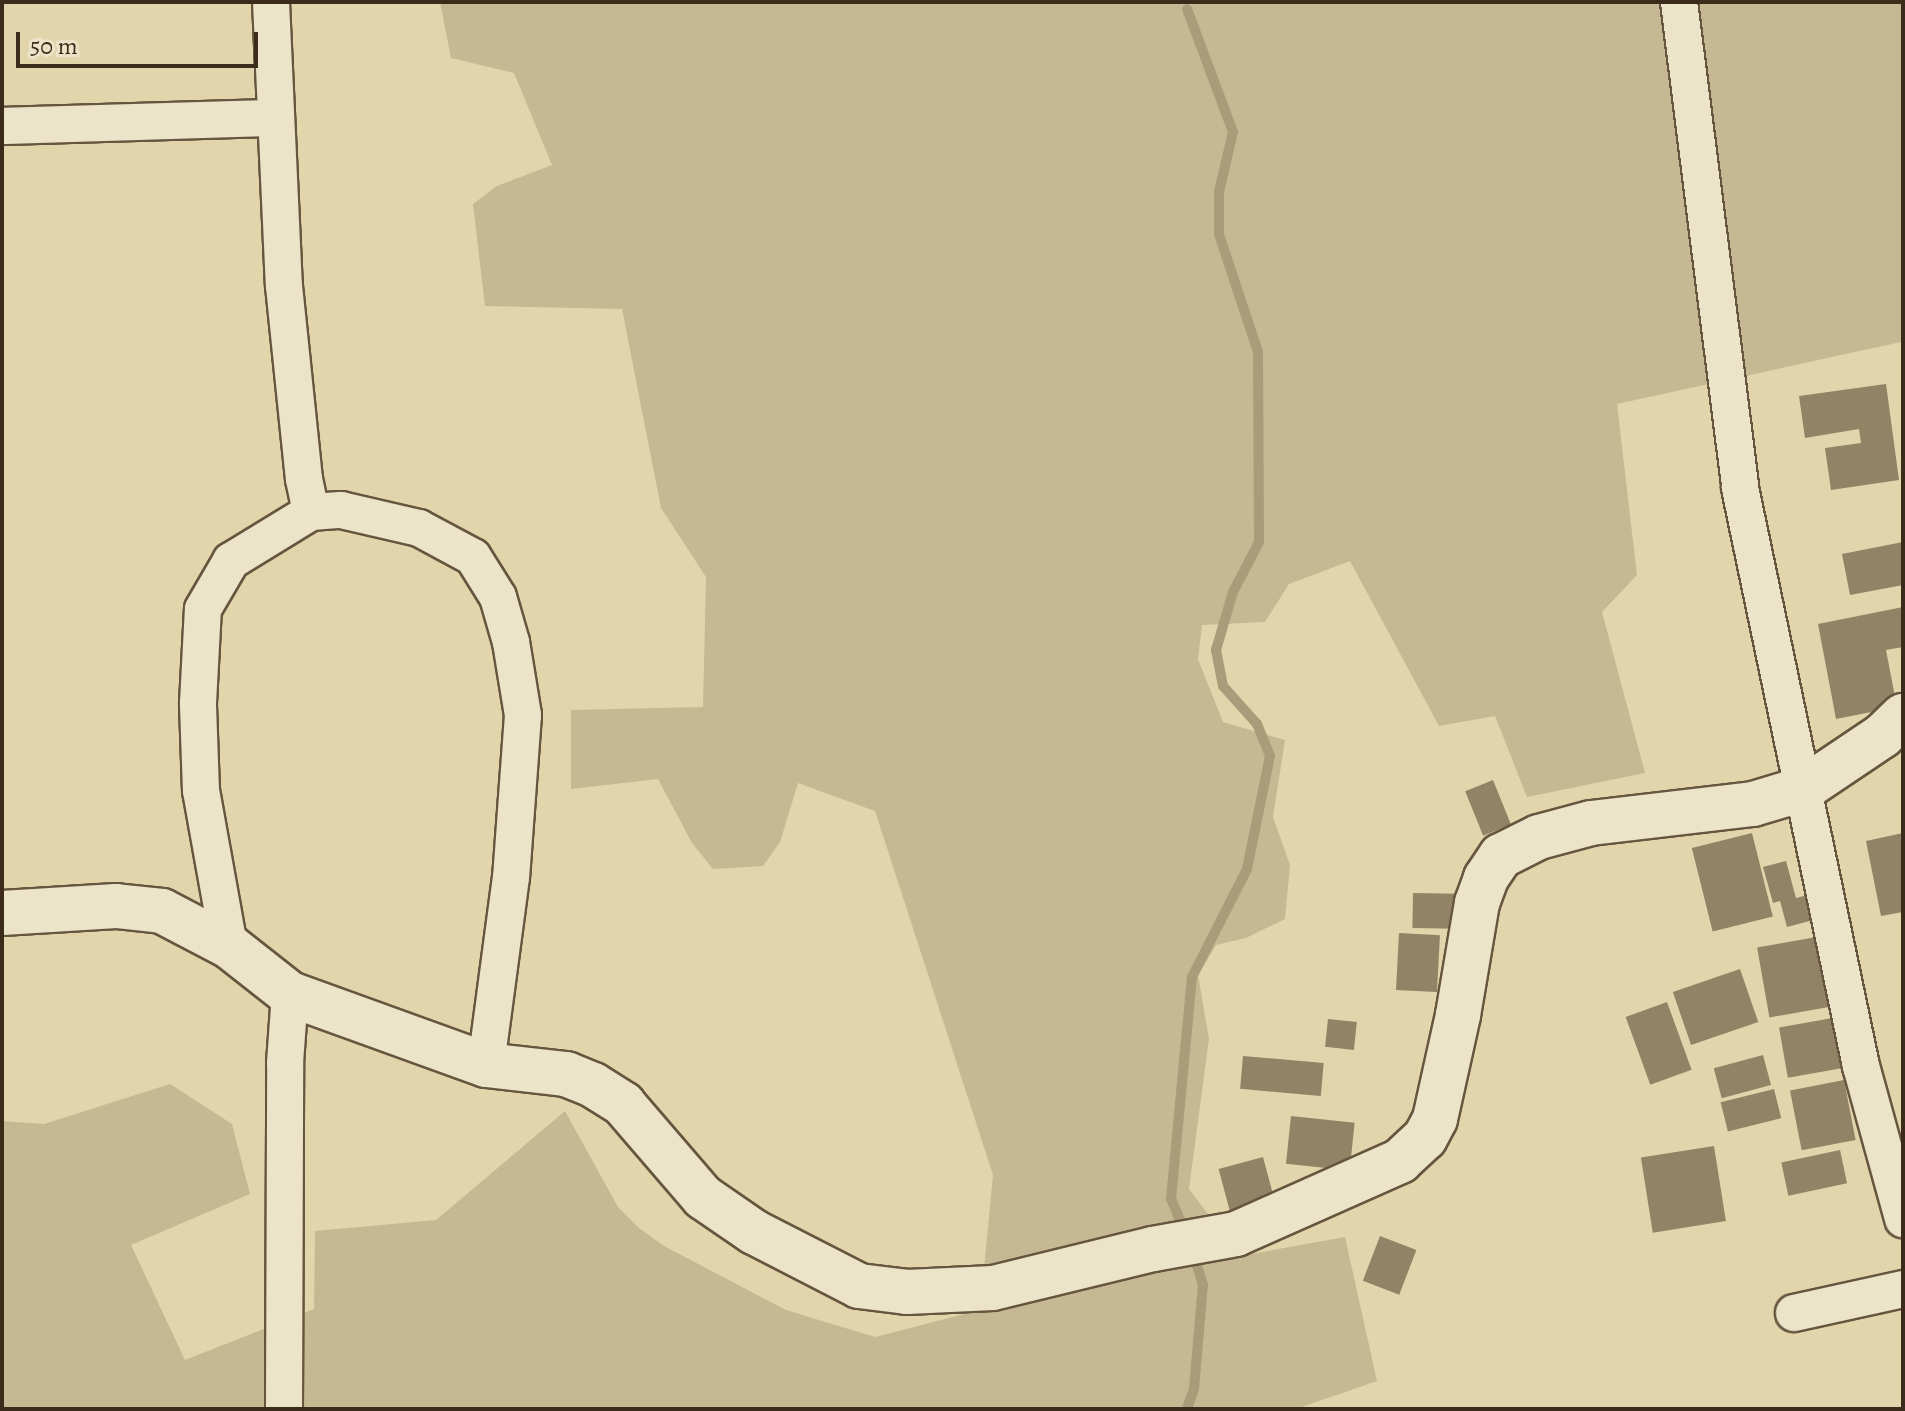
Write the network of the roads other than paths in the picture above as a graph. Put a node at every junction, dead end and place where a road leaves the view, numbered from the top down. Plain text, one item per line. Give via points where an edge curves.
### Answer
1 (271, 2) edge
2 (1679, 2) edge
3 (276, 118) junction
4 (2, 126) edge
5 (311, 512) junction
6 (1903, 716) edge
7 (1803, 789) junction
8 (2, 913) edge
9 (229, 946) junction
10 (290, 994) junction
11 (486, 1065) junction
12 (1903, 1219) edge
13 (1903, 1289) edge
14 (1794, 1313) dead end
15 (284, 1409) edge

1 - 3 street
2 - 7 street via 1740,488
3 - 4 street
3 - 5 street via 284,286
5 - 9 street via 231,561 203,609 201,791
5 - 11 street via 341,510 419,528 473,557 498,597 523,715 511,877
6 - 7 street
7 - 11 street via 1753,804 1591,823 1539,837 1501,856 1477,903 1442,1095 1425,1138 1400,1161 1236,1234 993,1288 907,1292 859,1286 754,1232 703,1197 623,1104 593,1085 566,1074
7 - 12 street via 1861,1066
8 - 9 street via 137,906 162,911
9 - 10 street
10 - 11 street
10 - 15 street via 285,1063
13 - 14 street

